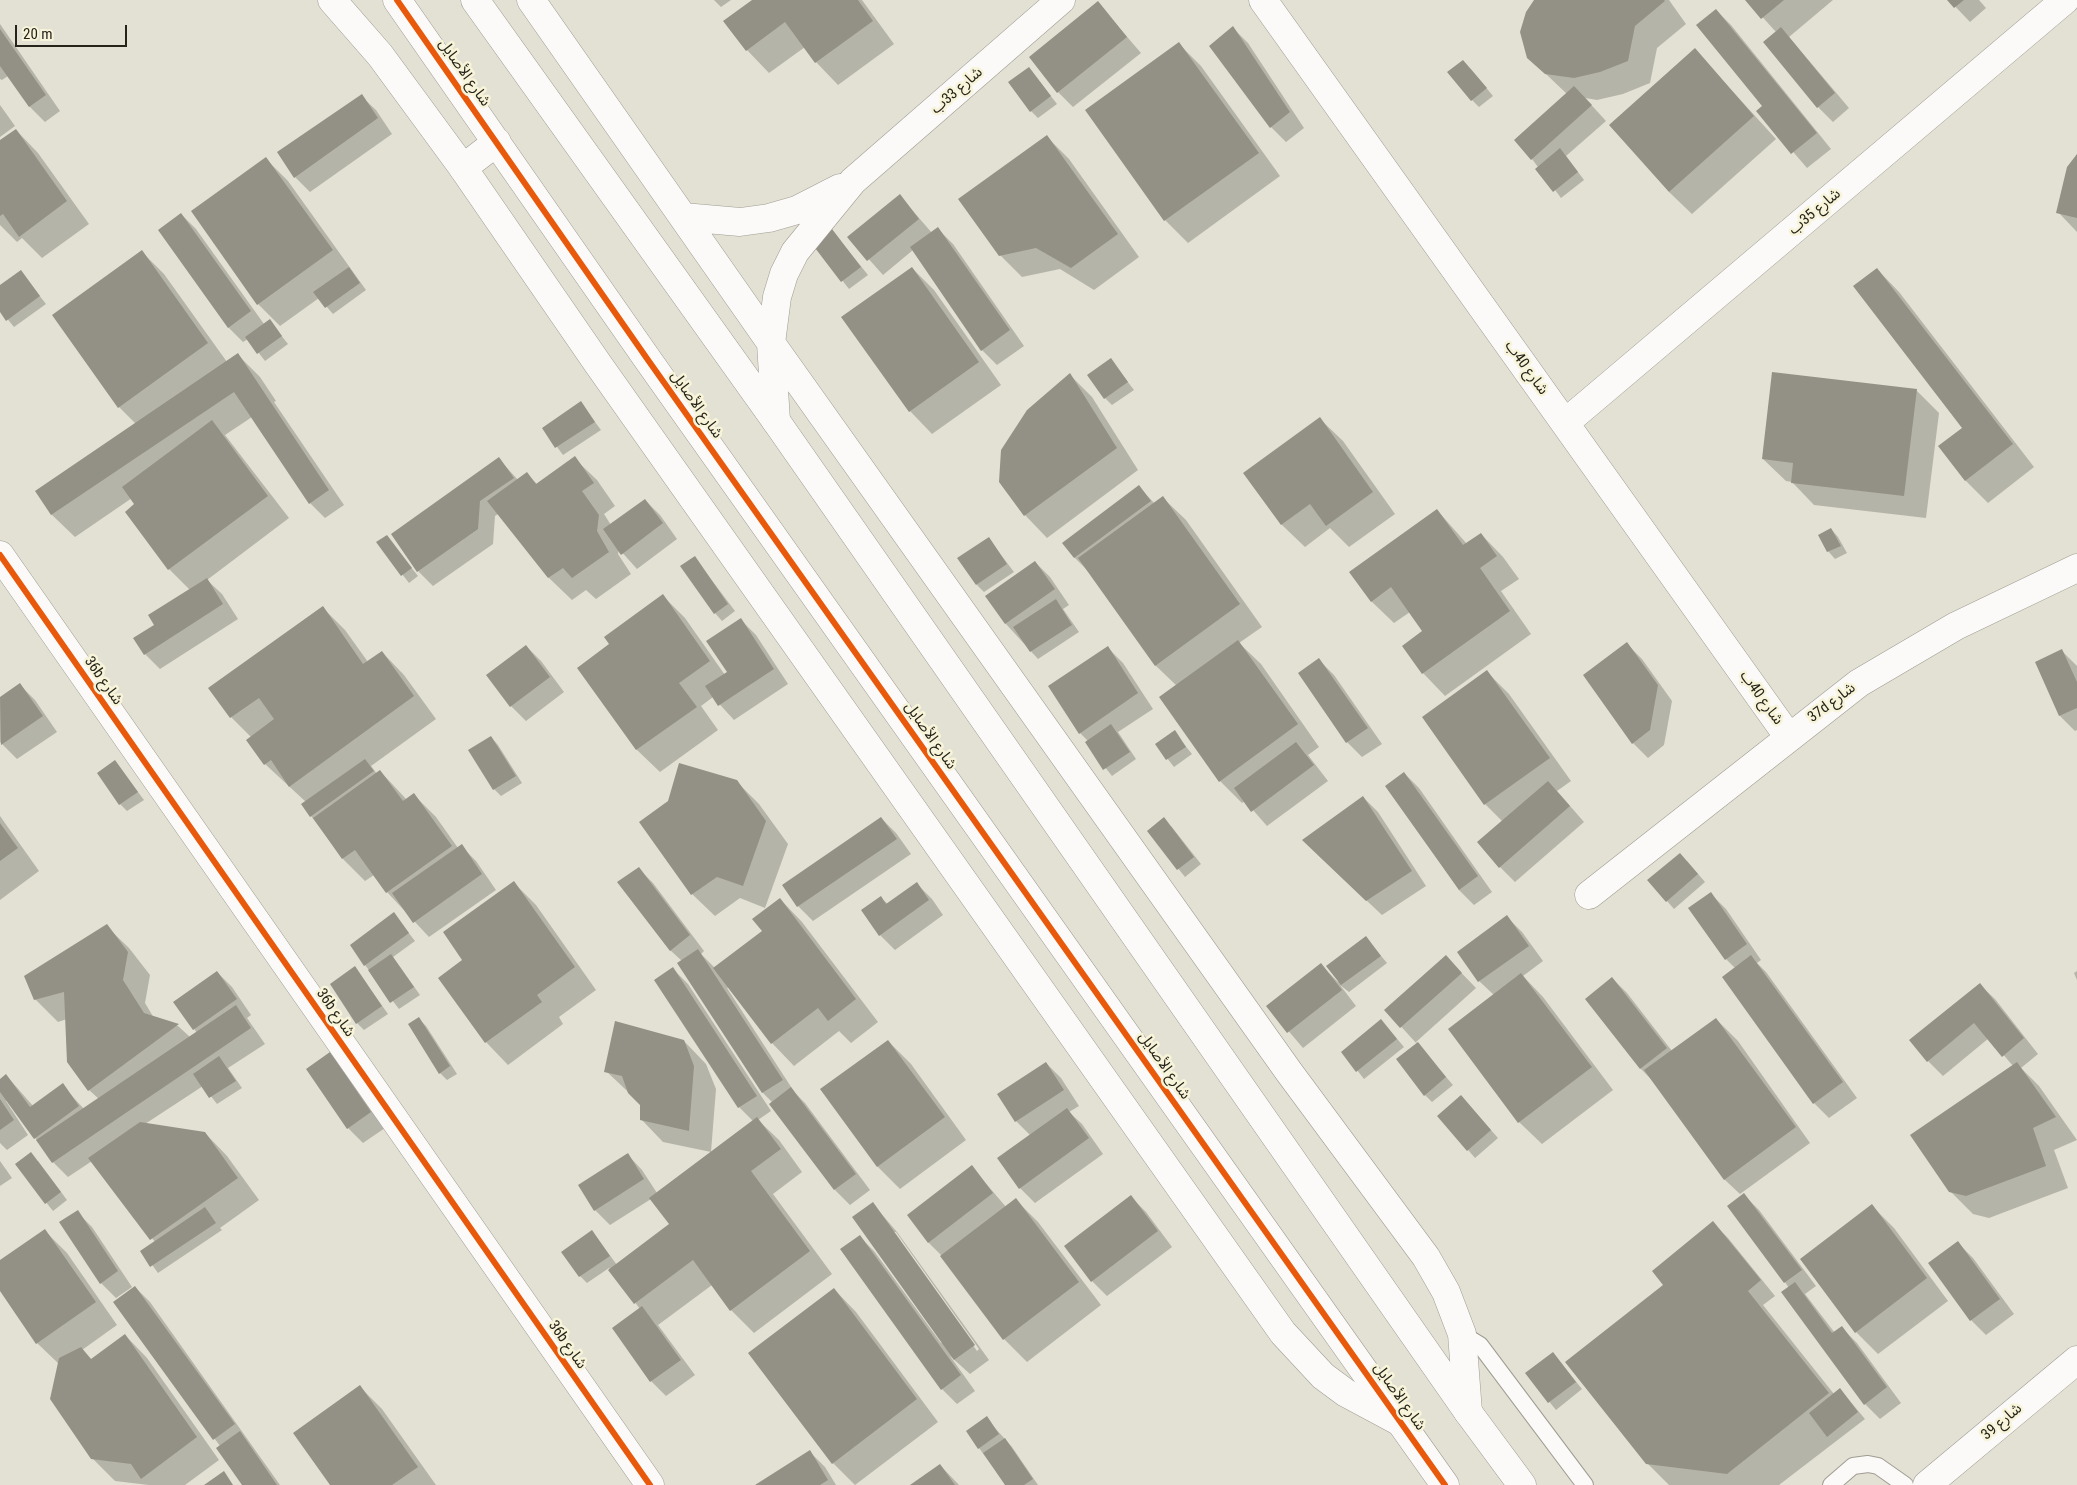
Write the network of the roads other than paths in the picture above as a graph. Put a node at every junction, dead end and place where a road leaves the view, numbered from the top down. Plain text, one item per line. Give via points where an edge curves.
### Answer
1 (332, 0) edge
2 (397, 0) edge
3 (475, 0) edge
4 (531, 0) edge
5 (1061, 0) edge
6 (1263, 0) edge
7 (2065, 0) edge
8 (497, 142) junction
9 (463, 168) junction
10 (853, 181) junction
11 (683, 217) junction
12 (771, 343) junction
13 (776, 421) junction
14 (1565, 423) junction
15 (0, 554) edge
16 (2077, 568) edge
17 (1788, 736) junction
18 (1589, 895) dead end
19 (1462, 1334) junction
20 (2077, 1360) edge
21 (1468, 1412) junction
22 (1402, 1424) junction
23 (650, 1485) edge
24 (1445, 1485) edge
25 (1522, 1485) edge
26 (1585, 1485) edge
27 (1831, 1485) edge
28 (1905, 1485) edge
29 (1927, 1485) edge

1 - 9 street via 380,55
2 - 8 street, شارع الأصايل
3 - 13 street
4 - 11 street
5 - 10 street, شارع 33ب
6 - 14 street, شارع 40ب
7 - 14 street, شارع 35ب
8 - 9 street
8 - 22 street, شارع الأصايل
9 - 22 street via 1283,1333 1338,1387
10 - 11 street, شارع 33ب via 797,210 769,218 740,222
10 - 12 street, شارع 33ب via 791,259 777,297
11 - 12 street
12 - 13 street, شارع 33ب
12 - 19 street via 1289,1072 1426,1257 1446,1292
13 - 21 street
14 - 17 street, شارع 40ب
15 - 23 street, 36b شارع
16 - 17 street, 37d شارع via 1907,653 1859,683
17 - 18 street, 37d شارع
19 - 21 street
19 - 26 lane via 1480,1345
20 - 29 street, شارع 39
21 - 25 street
22 - 24 street, شارع الأصايل
27 - 28 lane via 1854,1466 1868,1464 1878,1466

